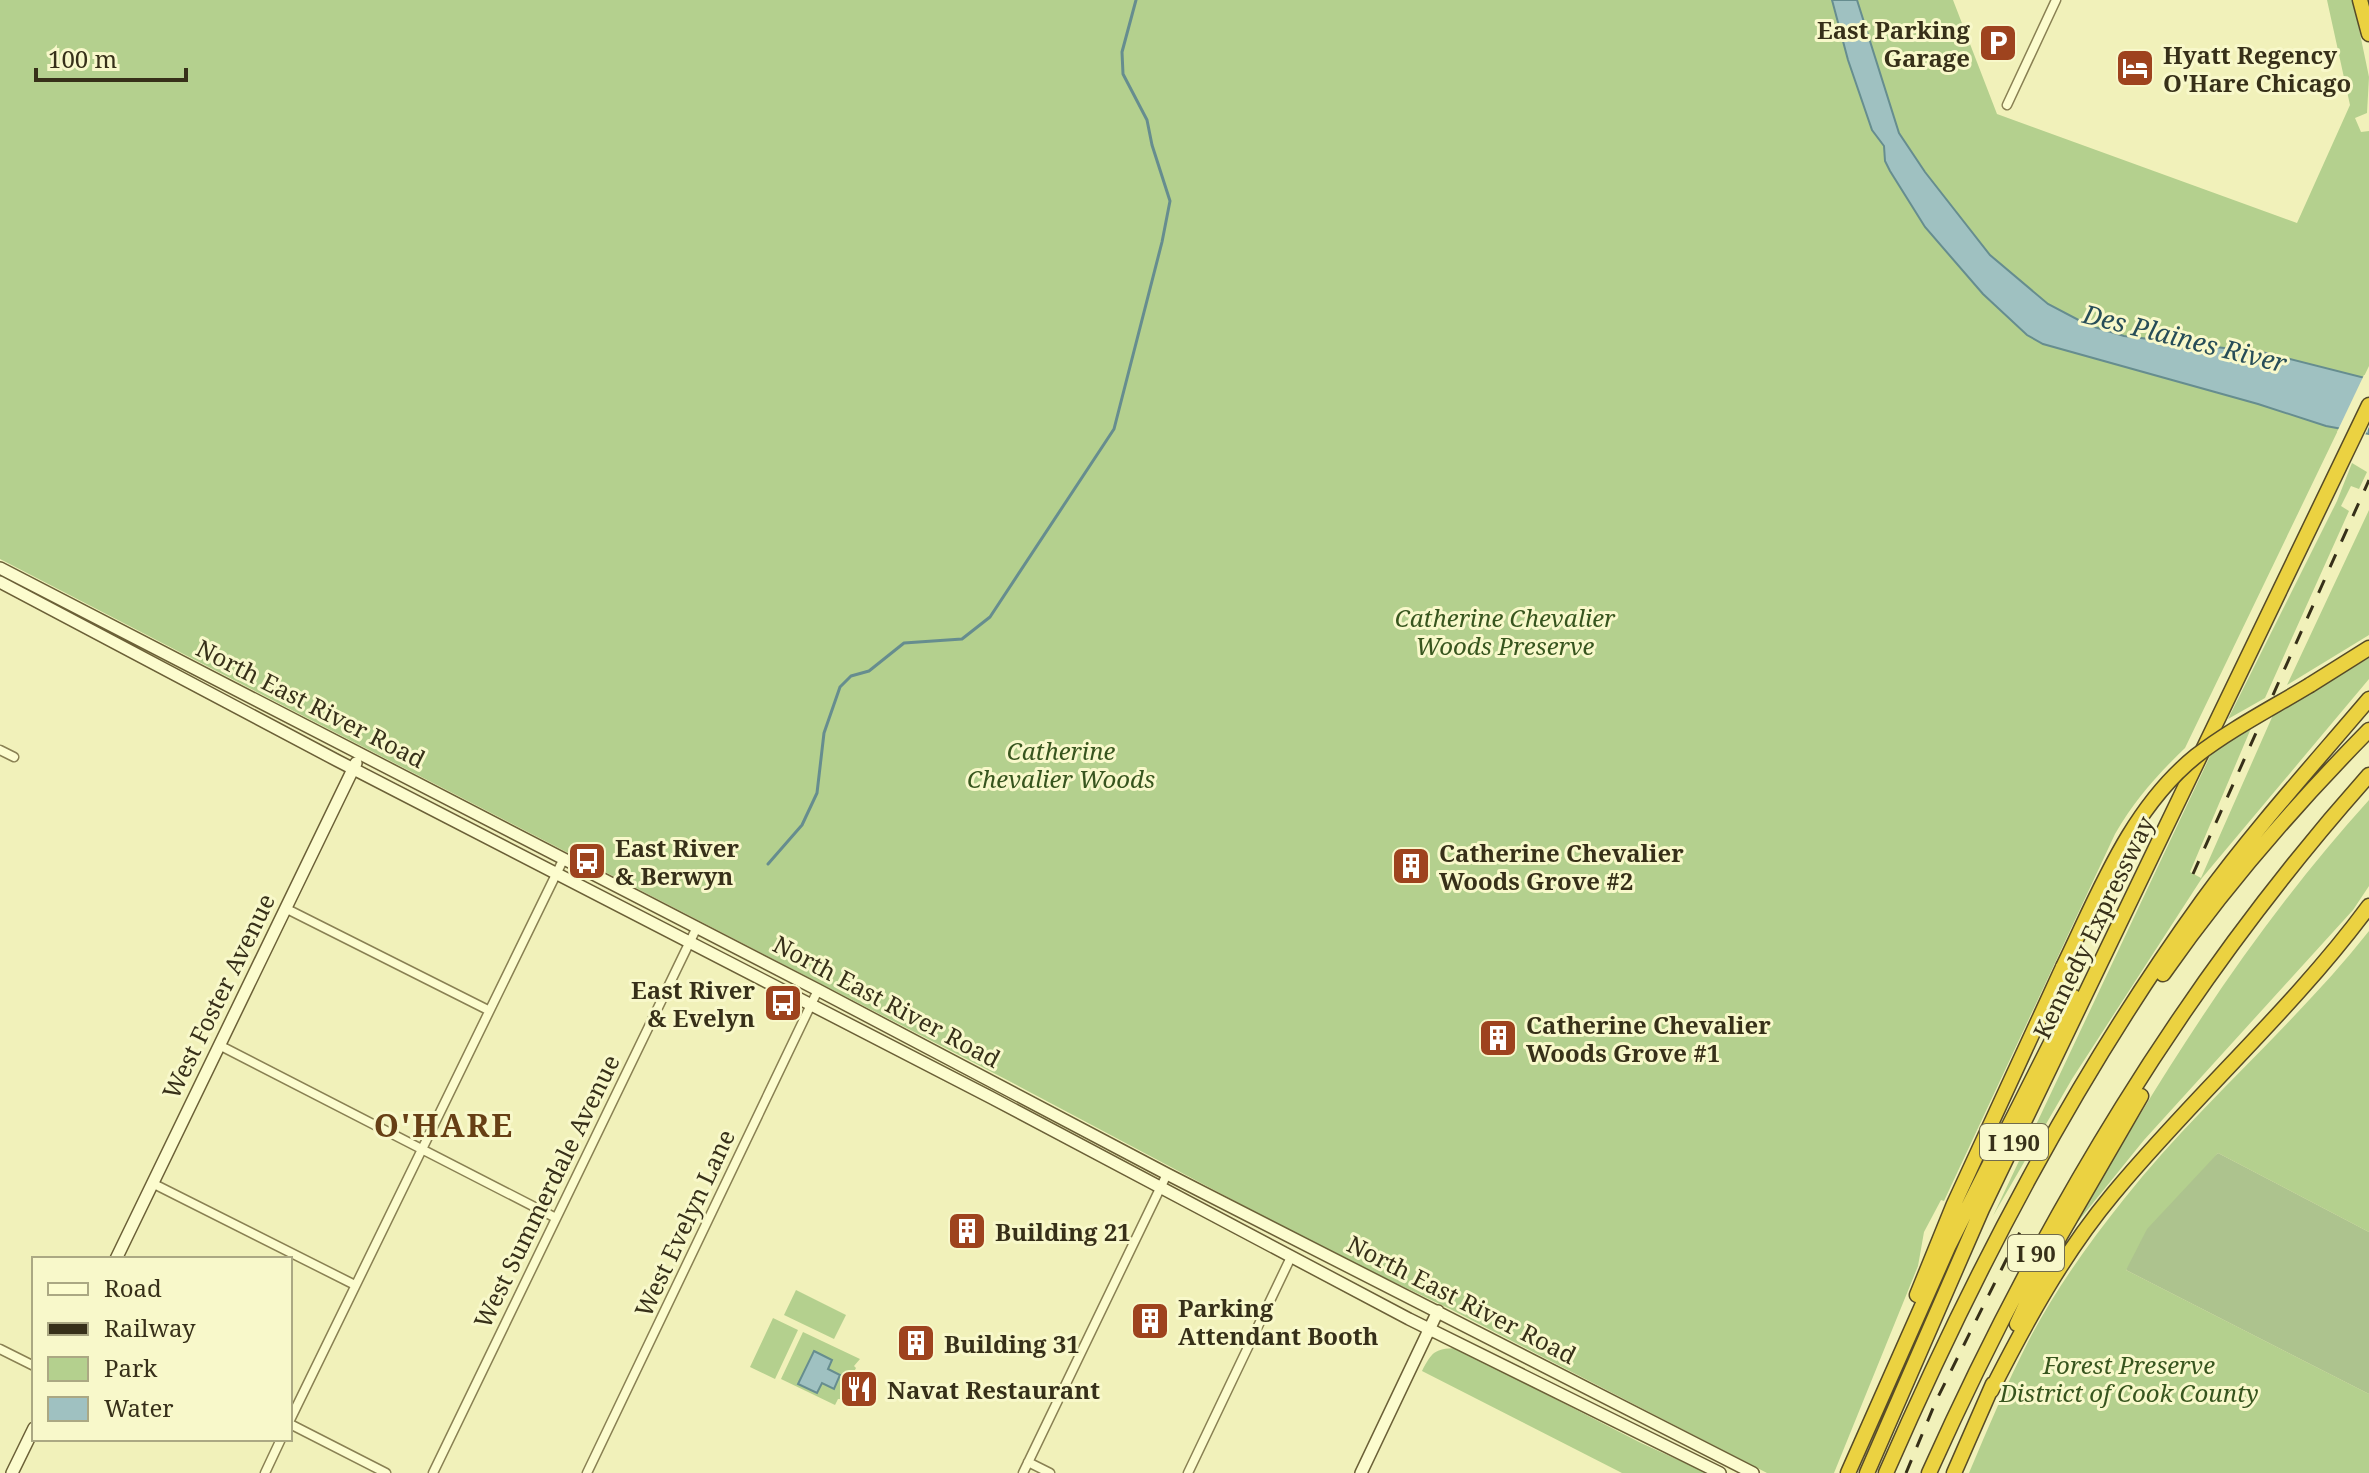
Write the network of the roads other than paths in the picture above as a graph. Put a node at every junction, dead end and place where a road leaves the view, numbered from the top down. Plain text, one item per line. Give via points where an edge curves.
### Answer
1 (2056, 0) edge
2 (2360, 0) edge
3 (2369, 34) edge
4 (2007, 105) dead end
5 (2369, 405) edge
6 (0, 568) edge
7 (0, 582) edge
8 (2369, 648) edge
9 (2369, 699) edge
10 (2369, 730) edge
11 (0, 750) edge
12 (361, 753) junction
13 (14, 757) dead end
14 (353, 768) junction
15 (2369, 775) edge
16 (2171, 816) junction
17 (564, 858) junction
18 (556, 873) junction
19 (2369, 906) edge
20 (285, 908) junction
21 (697, 927) junction
22 (690, 942) junction
23 (818, 990) junction
24 (811, 1005) junction
25 (488, 1010) junction
26 (2163, 1044) junction
27 (219, 1045) junction
28 (2082, 1090) junction
29 (421, 1149) junction
30 (1167, 1174) junction
31 (152, 1183) junction
32 (1160, 1188) junction
33 (556, 1218) junction
34 (117, 1257) edge
35 (1291, 1257) junction
36 (355, 1285) junction
37 (1438, 1311) junction
38 (1430, 1329) junction
39 (0, 1349) edge
40 (32, 1365) edge
41 (1991, 1391) junction
42 (1875, 1408) junction
43 (292, 1418) edge
44 (292, 1423) edge
45 (32, 1432) edge
46 (280, 1441) edge
47 (1028, 1462) junction
48 (12, 1473) edge
49 (265, 1473) edge
50 (386, 1473) edge
51 (433, 1473) edge
52 (587, 1473) edge
53 (1023, 1473) edge
54 (1050, 1473) edge
55 (1188, 1473) edge
56 (1361, 1473) edge
57 (1720, 1473) edge
58 (1753, 1473) edge
59 (1848, 1473) edge
60 (1867, 1473) edge
61 (1886, 1473) edge
62 (1929, 1473) edge
63 (1954, 1473) edge

1 - 4 street
2 - 3 highway
5 - 16 highway, Kennedy Expressway / I 190
6 - 12 main road, North East River Road
7 - 14 main road, North East River Road
8 - 42 highway, bridge via 2212,745 2167,784 2128,836 1954,1204
9 - 28 highway, I 90 via 2205,898
10 - 28 highway, I 90 via 2226,890
11 - 13 street
12 - 14 main road, West Foster Avenue
12 - 17 main road, North East River Road
14 - 18 main road, North East River Road
14 - 20 main road, West Foster Avenue
15 - 26 highway, I 90 via 2274,888
16 - 42 highway via 1988,1164
16 - 60 highway, Kennedy Expressway / I 190 via 1982,1209
17 - 18 street
17 - 21 main road, North East River Road
18 - 22 main road, North East River Road
18 - 25 street
19 - 41 highway via 2112,1194 2059,1267
20 - 25 street
20 - 27 main road, West Foster Avenue
21 - 22 street, West Summerdale Avenue
21 - 23 main road, North East River Road
22 - 24 main road, North East River Road
22 - 33 street, West Summerdale Avenue
23 - 24 street, West Evelyn Lane
23 - 30 main road, North East River Road
24 - 32 main road, North East River Road
24 - 52 street, West Evelyn Lane
25 - 29 street
26 - 41 highway via 2148,1083 2039,1275
26 - 62 highway, I 90 via 2044,1238
27 - 29 street
27 - 31 main road, West Foster Avenue
28 - 61 highway, I 90 via 1995,1242
29 - 33 street
29 - 36 street
30 - 32 street
30 - 37 main road, North East River Road
31 - 34 main road, West Foster Avenue
31 - 36 street
32 - 35 main road, North East River Road
32 - 47 street
33 - 51 street, West Summerdale Avenue
35 - 38 main road, North East River Road
35 - 55 street
36 - 43 street
37 - 38 main road
37 - 58 main road, North East River Road
38 - 56 main road
38 - 57 main road, North East River Road
39 - 40 street
41 - 63 highway
42 - 59 highway
44 - 50 street
45 - 48 main road
46 - 49 street
47 - 53 street
47 - 54 street

